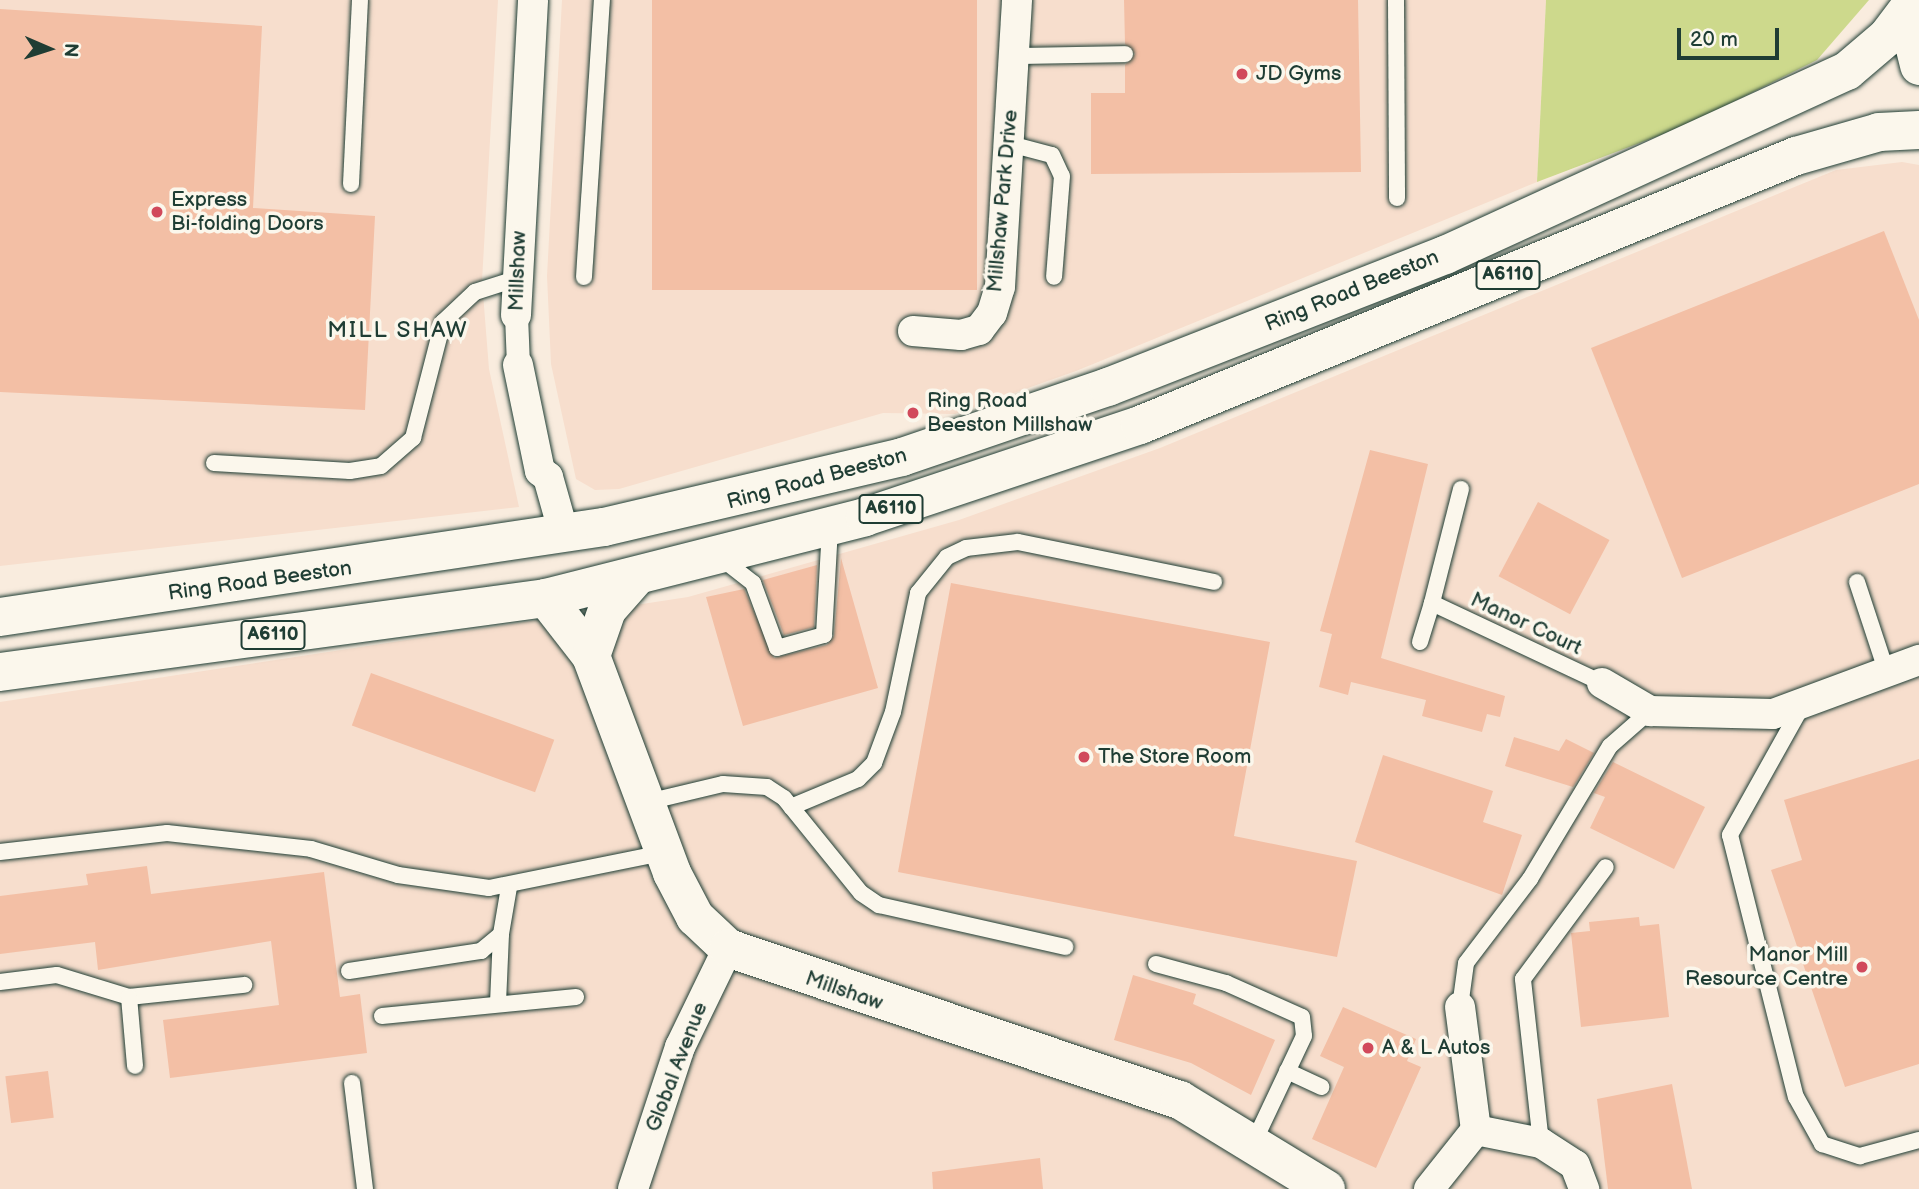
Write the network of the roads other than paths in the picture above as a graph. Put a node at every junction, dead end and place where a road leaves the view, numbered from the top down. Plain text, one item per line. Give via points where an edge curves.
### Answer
1 (360, 0) edge
2 (533, 0) edge
3 (602, 0) edge
4 (1017, 0) edge
5 (1396, 0) edge
6 (1915, 0) edge
7 (1125, 54) dead end
8 (1014, 56) junction
9 (1919, 66) edge
10 (1919, 130) edge
11 (1010, 144) junction
12 (351, 184) dead end
13 (1397, 198) dead end
14 (1054, 276) dead end
15 (584, 277) dead end
16 (516, 279) junction
17 (516, 315) joint
18 (913, 331) dead end
19 (518, 365) joint
20 (214, 463) dead end
21 (1461, 489) dead end
22 (830, 527) junction
23 (564, 534) junction
24 (718, 556) junction
25 (637, 576) junction
26 (1214, 582) dead end
27 (1857, 582) dead end
28 (546, 597) junction
29 (1432, 603) junction
30 (0, 617) edge
31 (1420, 642) dead end
32 (591, 656) junction
33 (1919, 660) edge
34 (0, 672) edge
35 (1887, 673) junction
36 (1602, 683) joint
37 (1803, 704) junction
38 (1650, 711) junction
39 (641, 803) junction
40 (791, 807) junction
41 (0, 852) edge
42 (663, 853) junction
43 (1606, 867) dead end
44 (509, 887) junction
45 (501, 934) junction
46 (1065, 947) dead end
47 (728, 948) junction
48 (1156, 964) dead end
49 (349, 971) dead end
50 (0, 982) edge
51 (244, 985) dead end
52 (129, 997) junction
53 (576, 997) dead end
54 (498, 1003) junction
55 (1460, 1007) joint
56 (382, 1016) dead end
57 (135, 1066) dead end
58 (1287, 1071) junction
59 (352, 1083) dead end
60 (1322, 1087) dead end
61 (1476, 1130) junction
62 (1919, 1140) edge
63 (1254, 1142) junction
64 (1541, 1143) junction
65 (365, 1189) edge
66 (632, 1189) edge
67 (1326, 1189) edge
68 (1429, 1189) edge
69 (1584, 1189) edge

1 - 12 lane
2 - 16 street, Millshaw
3 - 15 lane
4 - 8 street, Millshaw Park Drive
5 - 13 lane
6 - 9 main road via 1911,33
6 - 23 main road, Ring Road Beeston / A6110 via 1887,37 1847,71 1357,290 1108,387 902,457 723,504
7 - 8 lane
8 - 11 street, Millshaw Park Drive
10 - 22 main road, Ring Road Beeston / A6110 via 1878,132 1796,156 1140,425
11 - 14 lane via 1052,155 1062,176
11 - 18 street, Millshaw Park Drive via 1000,286 992,313 979,330 961,335
16 - 17 street, Millshaw
16 - 20 lane via 475,292 443,322 413,438 381,466 350,471
17 - 19 street, Millshaw
19 - 23 street, Millshaw via 540,471 548,477
21 - 29 lane
22 - 24 main road, Ring Road Beeston / A6110
22 - 24 lane via 824,635 777,648 753,583
23 - 30 main road, Ring Road Beeston / A6110
24 - 25 main road, Ring Road Beeston / A6110
25 - 28 main road, Ring Road Beeston / A6110
25 - 32 main road via 607,610
26 - 40 lane via 1017,542 966,548 947,557 918,593 893,712 874,763 858,779
27 - 35 lane
28 - 32 main road, Millshaw
28 - 34 main road, Ring Road Beeston / A6110
29 - 31 lane
29 - 36 lane, Manor Court
32 - 39 main road, Millshaw
33 - 35 street
35 - 37 street
36 - 38 street
37 - 38 street via 1773,715
37 - 62 lane via 1730,835 1796,1097 1822,1144 1860,1156
38 - 55 lane via 1610,746 1530,879 1466,964
39 - 40 lane via 748,782 767,788
39 - 42 main road, Millshaw
40 - 46 lane via 860,893 879,905
41 - 44 lane via 167,833 311,849 451,886
42 - 44 lane
42 - 47 main road, Millshaw via 695,917
43 - 64 lane via 1523,979
44 - 45 lane
45 - 49 lane via 481,951
45 - 54 lane
47 - 63 main road, Millshaw via 1180,1100
47 - 66 street, Global Avenue via 680,1047
48 - 58 lane via 1296,1009 1304,1036
50 - 52 lane via 57,975
51 - 52 lane
52 - 57 lane
53 - 54 lane
54 - 56 lane
55 - 61 street
58 - 60 lane
58 - 63 lane
59 - 65 lane
61 - 64 street
61 - 68 street
63 - 67 main road, Millshaw
64 - 69 street via 1575,1165

